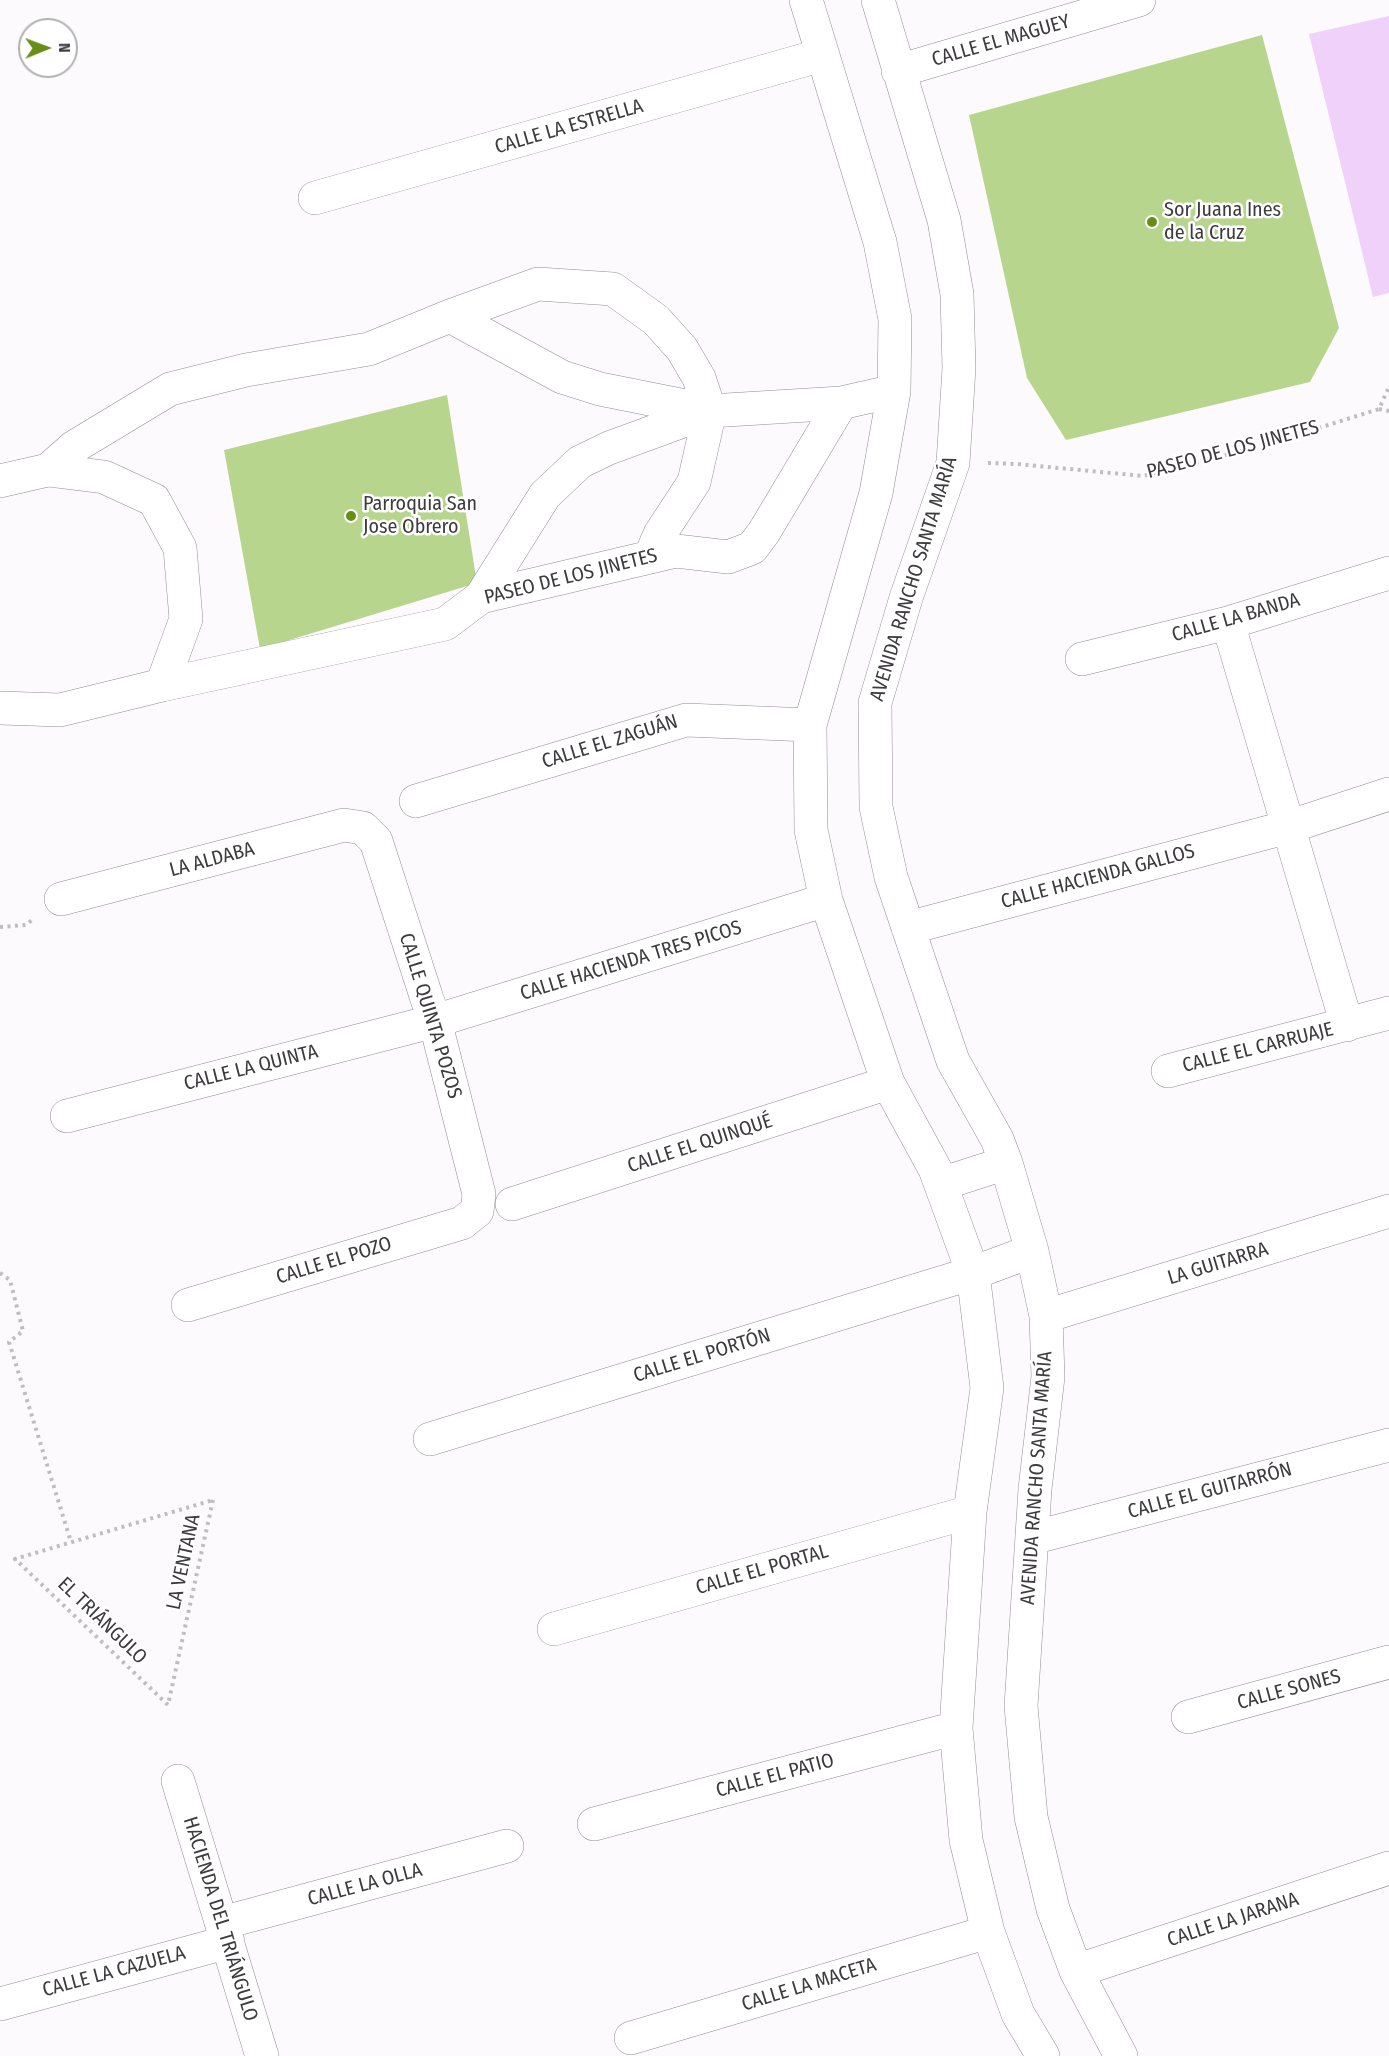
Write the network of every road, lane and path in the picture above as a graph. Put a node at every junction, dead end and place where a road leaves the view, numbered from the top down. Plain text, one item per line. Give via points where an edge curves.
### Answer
1 (807, 0) edge
2 (878, 0) edge
3 (1139, 0) edge
4 (822, 55) junction
5 (898, 71) junction
6 (315, 198) dead end
7 (450, 315) junction
8 (1389, 387) edge
9 (894, 391) junction
10 (841, 403) junction
11 (1378, 410) junction
12 (710, 411) junction
13 (1389, 411) edge
14 (953, 463) junction
15 (48, 470) junction
16 (0, 481) edge
17 (650, 557) junction
18 (1389, 573) edge
19 (481, 597) junction
20 (1228, 623) junction
21 (1082, 659) dead end
22 (162, 685) junction
23 (0, 708) edge
24 (810, 726) junction
25 (1389, 794) edge
26 (416, 801) dead end
27 (1288, 827) junction
28 (363, 828) joint
29 (61, 899) dead end
30 (826, 900) junction
31 (908, 928) junction
32 (1389, 1013) edge
33 (435, 1021) junction
34 (1347, 1025) junction
35 (1168, 1071) dead end
36 (888, 1083) junction
37 (67, 1116) dead end
38 (1006, 1163) junction
39 (941, 1184) junction
40 (512, 1204) dead end
41 (477, 1211) joint
42 (1389, 1211) edge
43 (1032, 1251) junction
44 (0, 1273) edge
45 (973, 1274) junction
46 (188, 1305) dead end
47 (1046, 1316) junction
48 (430, 1439) dead end
49 (1389, 1445) edge
50 (970, 1512) junction
51 (1032, 1538) junction
52 (71, 1542) junction
53 (15, 1559) joint
54 (554, 1629) dead end
55 (1389, 1662) edge
56 (168, 1705) joint
57 (1188, 1718) dead end
58 (956, 1728) junction
59 (178, 1781) dead end
60 (594, 1824) dead end
61 (507, 1845) dead end
62 (1389, 1868) edge
63 (225, 1932) junction
64 (988, 1932) junction
65 (1076, 1971) junction
66 (0, 2004) edge
67 (631, 2038) dead end
68 (262, 2056) edge
69 (1043, 2056) edge
70 (1121, 2056) edge

1 - 4 street
2 - 5 street, AVENIDA RANCHO SANTA MARÍA
3 - 5 street, CALLE EL MAGUEY
4 - 6 street, CALLE LA ESTRELLA
4 - 9 street via 880,242 895,319
5 - 14 street, AVENIDA RANCHO SANTA MARÍA via 944,220 957,294 959,369
7 - 12 street via 562,376 600,389
7 - 12 street via 538,284 613,289 656,320 681,350 699,378
7 - 15 street via 369,349 246,370 170,389 74,447
8 - 11 path
9 - 10 street
9 - 24 street via 876,493
10 - 12 street
10 - 17 street, PASEO DE LOS JINETES via 752,548 728,556 676,551
11 - 13 path
11 - 14 path, PASEO DE LOS JINETES via 1261,446 1143,476 1017,464
12 - 17 street via 694,482 660,534
12 - 19 street via 580,462 545,495
14 - 31 street, AVENIDA RANCHO SANTA MARÍA via 875,703 876,807 891,877
15 - 16 street
15 - 22 street via 104,477 154,500 180,548 186,619
17 - 19 street, PASEO DE LOS JINETES
18 - 20 street, CALLE LA BANDA
19 - 22 street, PASEO DE LOS JINETES via 445,624
20 - 21 street, CALLE LA BANDA
20 - 27 street
22 - 23 street, PASEO DE LOS JINETES via 60,710
24 - 26 street, CALLE EL ZAGUÁN via 686,720
24 - 30 street via 811,830
25 - 27 street, CALLE HACIENDA GALLOS
27 - 31 street, CALLE HACIENDA GALLOS
27 - 34 street
28 - 29 street, LA ALDABA via 344,825
28 - 33 street, CALLE QUINTA POZOS via 376,841
30 - 33 street, CALLE HACIENDA TRES PICOS
30 - 36 street
31 - 38 street, AVENIDA RANCHO SANTA MARÍA via 953,1060
32 - 34 street, CALLE EL CARRUAJE
33 - 37 street, CALLE LA QUINTA
33 - 41 street, CALLE QUINTA POZOS via 479,1194
34 - 35 street, CALLE EL CARRUAJE
36 - 39 street
36 - 40 street, CALLE EL QUINQUÉ
38 - 39 street
38 - 43 street, AVENIDA RANCHO SANTA MARÍA
39 - 45 street
41 - 46 street, CALLE EL POZO via 462,1223
42 - 47 street, LA GUITARRA
43 - 45 street, CALLE EL PORTÓN
43 - 47 street, AVENIDA RANCHO SANTA MARÍA
44 - 52 path via 10,1280 23,1331 9,1342
45 - 48 street, CALLE EL PORTÓN
45 - 50 street via 987,1388
47 - 51 street, AVENIDA RANCHO SANTA MARÍA via 1048,1377
49 - 51 street, CALLE EL GUITARRÓN
50 - 54 street, CALLE EL PORTAL
50 - 58 street
51 - 65 street, AVENIDA RANCHO SANTA MARÍA via 1021,1706 1031,1817 1053,1909
52 - 53 path, LA VENTANA
52 - 56 path, LA VENTANA via 213,1500
53 - 56 path, EL TRIÁNGULO
55 - 57 street, CALLE SONES
58 - 60 street, CALLE EL PATIO
58 - 64 street via 966,1840
59 - 63 street, HACIENDA DEL TRIÁNGULO
61 - 63 street, CALLE LA OLLA
62 - 65 street, CALLE LA JARANA
63 - 66 street, CALLE LA CAZUELA
63 - 68 street, HACIENDA DEL TRIÁNGULO
64 - 67 street, CALLE LA MACETA
64 - 69 street via 1018,2014
65 - 70 street, AVENIDA RANCHO SANTA MARÍA

